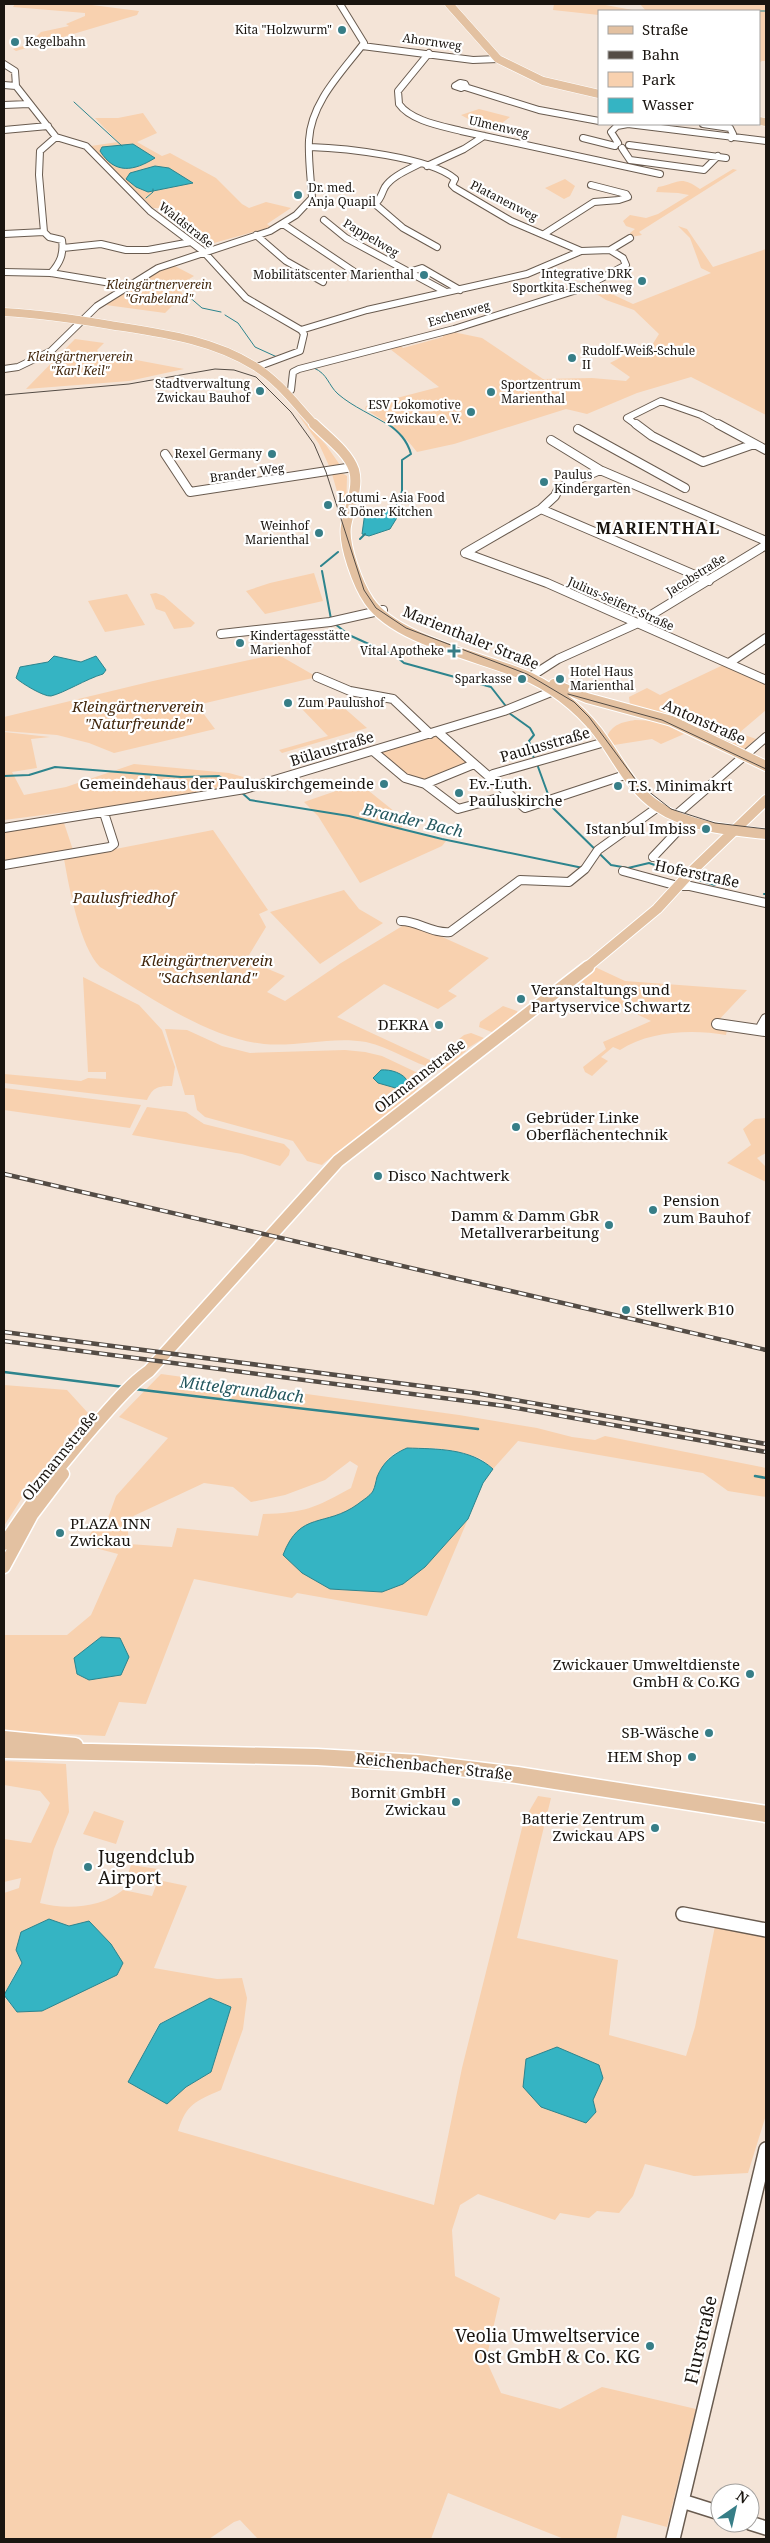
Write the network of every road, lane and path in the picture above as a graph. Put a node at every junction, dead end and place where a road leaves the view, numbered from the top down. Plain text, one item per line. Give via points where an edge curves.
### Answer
1 (340, 4) edge
2 (449, 4) edge
3 (362, 46) junction
4 (429, 53) junction
5 (498, 59) junction
6 (4, 64) edge
7 (4, 86) edge
8 (16, 86) junction
9 (465, 87) dead end
10 (598, 94) edge
11 (29, 104) junction
12 (4, 105) edge
13 (595, 120) edge
14 (614, 125) edge
15 (652, 125) edge
16 (709, 125) edge
17 (48, 126) junction
18 (4, 130) edge
19 (484, 136) junction
20 (56, 137) junction
21 (583, 138) dead end
22 (731, 138) junction
23 (766, 141) edge
24 (619, 146) junction
25 (310, 147) junction
26 (718, 156) junction
27 (726, 158) dead end
28 (419, 164) junction
29 (427, 166) junction
30 (660, 174) dead end
31 (591, 185) dead end
32 (324, 220) dead end
33 (283, 224) junction
34 (44, 232) junction
35 (4, 234) edge
36 (544, 234) junction
37 (256, 236) junction
38 (630, 238) dead end
39 (191, 242) junction
40 (437, 247) dead end
41 (63, 248) junction
42 (610, 250) junction
43 (203, 251) junction
44 (581, 251) junction
45 (4, 272) edge
46 (409, 272) junction
47 (51, 273) junction
48 (356, 273) dead end
49 (323, 282) dead end
50 (129, 286) junction
51 (460, 290) junction
52 (446, 292) junction
53 (4, 312) edge
54 (84, 321) junction
55 (301, 330) junction
56 (257, 367) junction
57 (4, 369) edge
58 (287, 393) junction
59 (578, 429) dead end
60 (551, 440) dead end
61 (754, 444) junction
62 (766, 450) edge
63 (165, 454) dead end
64 (352, 467) junction
65 (600, 470) junction
66 (685, 488) dead end
67 (541, 509) junction
68 (766, 541) edge
69 (766, 545) edge
70 (709, 581) junction
71 (380, 610) junction
72 (638, 623) junction
73 (221, 634) dead end
74 (766, 638) edge
75 (729, 663) junction
76 (532, 676) junction
77 (317, 677) dead end
78 (766, 680) edge
79 (563, 690) junction
80 (587, 698) junction
81 (573, 704) junction
82 (434, 733) junction
83 (766, 736) edge
84 (605, 742) junction
85 (373, 752) junction
86 (744, 755) junction
87 (474, 764) junction
88 (766, 766) edge
89 (493, 774) dead end
90 (625, 775) junction
91 (425, 784) junction
92 (509, 795) junction
93 (766, 800) edge
94 (658, 807) junction
95 (104, 813) junction
96 (676, 815) junction
97 (688, 820) junction
98 (4, 828) edge
99 (733, 830) junction
100 (766, 834) edge
101 (653, 857) dead end
102 (4, 865) edge
103 (623, 871) dead end
104 (681, 883) junction
105 (766, 903) edge
106 (401, 921) dead end
107 (766, 1019) edge
108 (717, 1024) dead end
109 (766, 1031) edge
110 (132, 1390) junction
111 (4, 1544) edge
112 (4, 1567) edge
113 (4, 1739) edge
114 (4, 1750) edge
115 (100, 1751) junction
116 (766, 1814) edge
117 (683, 1914) dead end
118 (766, 1930) edge
119 (766, 2149) edge
120 (682, 2501) junction
121 (710, 2510) edge
122 (673, 2539) edge

1 - 3 street via 364,41
2 - 5 main road
3 - 4 street, Ahornweg
3 - 25 street via 316,110
4 - 5 street, Ahornweg via 473,60
4 - 19 street, Ulmenweg via 398,91 400,106 422,119
5 - 10 main road via 543,81
6 - 8 street via 16,72
7 - 8 street
8 - 11 street
9 - 13 street via 530,108
11 - 12 street
11 - 17 street
14 - 24 street via 611,132
15 - 22 street
16 - 22 street via 730,128
17 - 18 street
17 - 20 street
19 - 29 street
19 - 30 street, Ulmenweg
20 - 34 street via 40,155
20 - 39 street, Waldstraße via 86,146 150,211
21 - 24 street
22 - 23 street
24 - 26 street
24 - 26 street via 630,160 693,170 704,170
25 - 28 street, Platanenweg via 367,150
25 - 33 street via 312,198
26 - 27 street
28 - 29 street, Platanenweg
28 - 40 street via 391,180 381,199 374,204 403,228
29 - 36 street, Platanenweg via 454,177 452,185 488,208
31 - 36 street via 628,197 618,201 597,201
32 - 46 street, Pappelweg via 346,238
33 - 37 street
33 - 48 street
34 - 35 street
34 - 41 street via 49,237 62,240
36 - 44 street, Platanenweg
37 - 43 street
37 - 49 street via 286,261
38 - 42 street, Eschenweg
39 - 41 street via 148,250 126,250 100,244
39 - 43 street, Waldstraße
41 - 47 street via 61,259
42 - 44 street, Eschenweg
42 - 58 street, Eschenweg via 623,258 626,265 583,288 454,329 299,369 293,372 291,390
43 - 50 street via 169,263
43 - 55 street, Waldstraße via 246,298
44 - 51 street, Eschenweg via 527,274
45 - 47 street
46 - 51 street, Pappelweg via 422,268
46 - 52 street, Pappelweg
47 - 50 street
50 - 54 street via 97,306
51 - 52 street, Eschenweg
52 - 55 street, Eschenweg via 367,310
53 - 54 main road
54 - 56 main road via 190,339 224,350
54 - 57 street via 44,356 34,357 17,368
55 - 56 street via 304,334 300,351
56 - 58 main road
58 - 64 main road
59 - 66 street
60 - 65 street
61 - 61 street via 703,462 652,436 627,418 661,401 702,415
61 - 62 street
63 - 64 street, Brander Weg via 190,492
64 - 71 main road, Marienthaler Straße via 354,492 346,537 364,593
65 - 67 street via 559,488
65 - 68 street
67 - 70 street
67 - 72 street, Julius-Seifert-Straße via 465,553
69 - 70 street, Jacobstraße
70 - 72 street, Jacobstraße
71 - 73 street via 332,622
71 - 76 main road, Marienthaler Straße via 392,622 418,634
72 - 75 street, Julius-Seifert-Straße
72 - 76 street, Jacobstraße via 558,659
74 - 75 street
75 - 78 street, Julius-Seifert-Straße
76 - 79 main road, Marienthaler Straße
77 - 82 street via 350,691 392,699
79 - 80 main road, Antonstraße
79 - 81 main road, Marienthaler Straße
79 - 82 street, Bülaustraße
80 - 81 main road via 578,699
80 - 86 main road, Antonstraße via 672,722
81 - 84 main road, Marienthaler Straße
82 - 85 street, Bülaustraße
82 - 87 street
83 - 86 street
84 - 89 street, Paulusstraße
84 - 90 main road, Marienthaler Straße
85 - 91 street via 405,778
85 - 95 street, Bülaustraße via 232,792
86 - 88 main road, Antonstraße
86 - 96 street
87 - 91 street
87 - 92 street
90 - 92 street via 525,808
90 - 94 main road, Marienthaler Straße
91 - 92 street via 458,809
93 - 99 main road, Olzmannstraße
94 - 96 main road, Marienthaler Straße
94 - 106 street via 599,849 585,869 569,882 520,880 450,932 441,933 410,921
95 - 98 street, Bülaustraße
95 - 102 street via 114,844 110,847
96 - 97 main road, Marienthaler Straße
97 - 99 main road, Marienthaler Straße
97 - 101 street
99 - 100 main road, Marienthaler Straße
99 - 104 main road, Olzmannstraße
103 - 104 street, Hoferstraße
104 - 105 street, Hoferstraße
104 - 110 main road, Olzmannstraße via 657,909 571,981 338,1161
107 - 109 street via 762,1026
108 - 109 street
110 - 111 main road, Olzmannstraße via 35,1495
110 - 112 main road, Olzmannstraße via 32,1515
113 - 115 main road, Reichenbacher Straße
114 - 115 main road, Reichenbacher Straße
115 - 116 main road, Reichenbacher Straße via 418,1763
117 - 118 street
119 - 120 street, Flurstraße
120 - 121 street
120 - 122 street, Flurstraße

